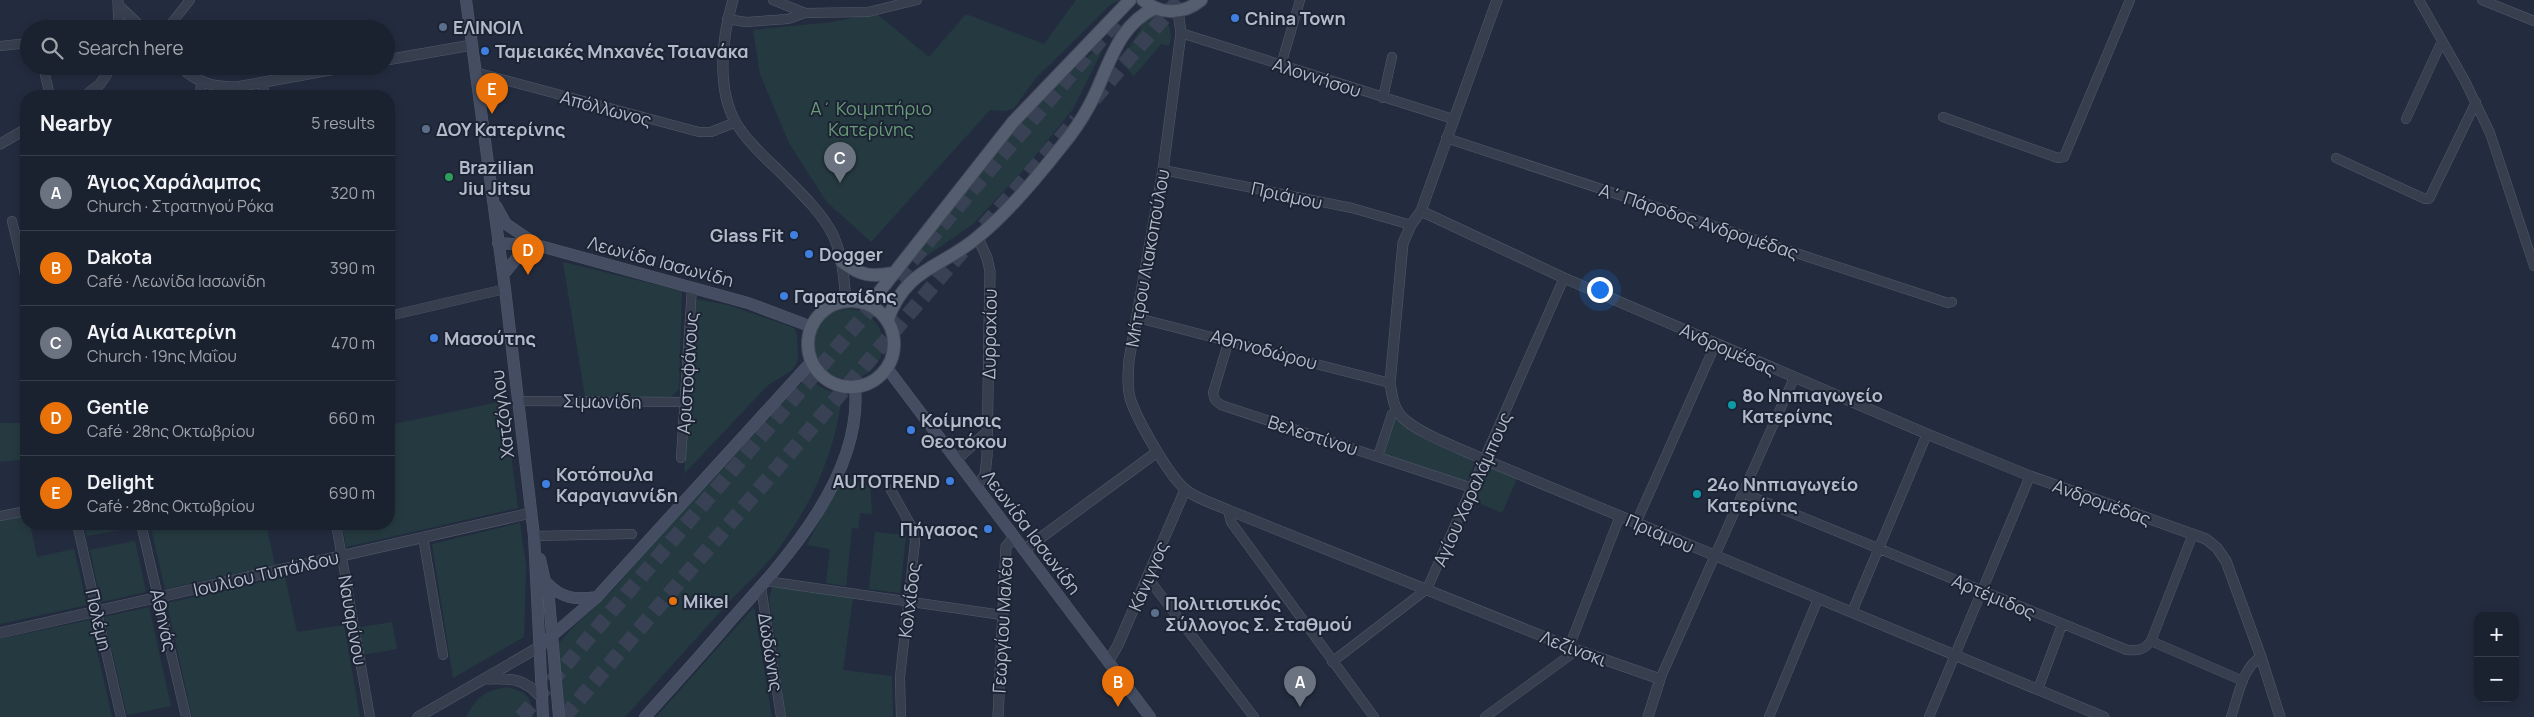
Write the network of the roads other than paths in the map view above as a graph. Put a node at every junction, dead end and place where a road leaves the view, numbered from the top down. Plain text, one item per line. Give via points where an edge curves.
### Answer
1 (190, 0) edge
2 (466, 0) edge
3 (733, 0) edge
4 (773, 0) edge
5 (918, 0) edge
6 (1130, 0) edge
7 (1143, 0) edge
8 (1200, 0) edge
9 (1300, 0) edge
10 (1497, 0) edge
11 (2130, 0) edge
12 (2419, 0) edge
13 (2482, 0) edge
14 (904, 2) edge
15 (118, 3) edge
16 (1155, 8) junction
17 (1178, 11) junction
18 (805, 13) junction
19 (727, 19) junction
20 (118, 20) edge
21 (134, 20) edge
22 (174, 20) edge
23 (2534, 21) edge
24 (1181, 34) junction
25 (2442, 41) junction
26 (20, 44) edge
27 (472, 45) junction
28 (0, 46) edge
29 (1392, 56) dead end
30 (395, 58) edge
31 (1281, 65) junction
32 (475, 72) junction
33 (45, 75) edge
34 (108, 75) edge
35 (191, 75) edge
36 (301, 75) edge
37 (262, 82) junction
38 (201, 83) junction
39 (49, 90) edge
40 (94, 90) edge
41 (200, 90) edge
42 (264, 90) edge
43 (1383, 98) junction
44 (2476, 102) junction
45 (1943, 117) dead end
46 (1453, 119) junction
47 (2406, 119) dead end
48 (736, 122) junction
49 (20, 132) edge
50 (1446, 138) junction
51 (0, 144) edge
52 (2336, 158) dead end
53 (1163, 170) junction
54 (492, 196) junction
55 (1421, 211) junction
56 (12, 221) dead end
57 (1411, 224) junction
58 (978, 238) junction
59 (498, 243) junction
60 (540, 246) junction
61 (20, 251) edge
62 (842, 262) junction
63 (2534, 266) edge
64 (894, 273) junction
65 (503, 275) junction
66 (1564, 278) junction
67 (692, 287) junction
68 (505, 289) junction
69 (846, 302) junction
70 (1952, 302) dead end
71 (869, 305) junction
72 (395, 315) edge
73 (1138, 318) junction
74 (887, 321) junction
75 (812, 327) junction
76 (1229, 340) junction
77 (1716, 343) junction
78 (812, 361) junction
79 (887, 368) junction
80 (1794, 378) junction
81 (1390, 383) junction
82 (854, 387) junction
83 (518, 401) junction
84 (686, 402) junction
85 (1398, 411) junction
86 (987, 432) junction
87 (1927, 434) junction
88 (1157, 452) junction
89 (1378, 456) junction
90 (681, 458) dead end
91 (956, 460) junction
92 (1485, 460) junction
93 (2030, 476) junction
94 (976, 487) junction
95 (1472, 488) junction
96 (891, 490) dead end
97 (1185, 490) junction
98 (1743, 494) junction
99 (1228, 510) junction
100 (20, 512) edge
101 (531, 513) junction
102 (0, 516) edge
103 (1620, 516) junction
104 (1636, 522) junction
105 (78, 530) edge
106 (142, 530) edge
107 (337, 530) edge
108 (632, 534) dead end
109 (2193, 534) junction
110 (534, 536) junction
111 (423, 537) junction
112 (1014, 537) junction
113 (1878, 549) junction
114 (1024, 550) junction
115 (341, 555) junction
116 (1716, 556) junction
117 (1147, 577) junction
118 (546, 582) junction
119 (764, 584) junction
120 (1427, 589) junction
121 (1982, 591) junction
122 (597, 597) junction
123 (158, 598) junction
124 (1818, 599) junction
125 (908, 600) junction
126 (96, 612) junction
127 (1852, 612) junction
128 (1002, 615) junction
129 (2062, 625) junction
130 (0, 633) edge
131 (552, 636) junction
132 (2151, 641) junction
133 (539, 647) junction
134 (1573, 648) junction
135 (443, 654) dead end
136 (1956, 654) junction
137 (2261, 657) junction
138 (1108, 662) junction
139 (1332, 662) junction
140 (485, 679) junction
141 (1660, 679) junction
142 (2244, 681) junction
143 (2038, 689) junction
144 (542, 698) junction
145 (121, 717) edge
146 (186, 717) edge
147 (370, 717) edge
148 (418, 717) edge
149 (543, 717) edge
150 (559, 717) edge
151 (645, 717) edge
152 (781, 717) edge
153 (901, 717) edge
154 (998, 717) edge
155 (1150, 717) edge
156 (1254, 717) edge
157 (1374, 717) edge
158 (1485, 717) edge
159 (1648, 717) edge
160 (1770, 717) edge
161 (1929, 717) edge
162 (2104, 717) edge
163 (2231, 717) edge
164 (2280, 717) edge

1 - 22 street
2 - 27 main road, Χατζόγλου
3 - 19 street
4 - 18 street
5 - 14 street
6 - 64 main road via 1013,122
7 - 16 main road
8 - 17 main road
9 - 31 street
10 - 46 street
11 - 45 street via 2064,157 2058,158
12 - 25 street
13 - 23 street
14 - 18 street via 868,12
15 - 20 street
15 - 21 street
16 - 17 main road
16 - 58 main road via 1144,14 1116,46 1090,106 1061,147
17 - 24 street, Μήτρου Λιακοπούλου
18 - 19 street via 788,19 746,22
19 - 48 street via 724,77
24 - 31 street, Αλοννήσου
24 - 53 street, Μήτρου Λιακοπούλου
25 - 44 street
25 - 47 street
26 - 28 street
27 - 30 street
27 - 32 main road, Χατζόγλου
29 - 43 street
31 - 43 street, Αλοννήσου
32 - 48 street, Απόλλωνος via 699,132 712,132
32 - 54 main road, Χατζόγλου
33 - 39 street
34 - 40 street
35 - 38 street
36 - 37 street
37 - 38 street via 219,87
37 - 42 street
38 - 41 street
43 - 46 street, Αλοννήσου
44 - 52 street via 2429,199
44 - 63 street via 2502,165
46 - 50 street
48 - 62 street via 826,223
49 - 51 street
50 - 55 street
50 - 70 street, Α΄ Πάροδος Ανδρομέδας
53 - 57 street, Πριάμου via 1352,208
53 - 73 street, Μήτρου Λιακοπούλου
54 - 59 main road, Χατζόγλου
54 - 60 main road via 506,224
55 - 57 street
55 - 66 street, Ανδρομέδας
56 - 61 street
57 - 81 street via 1403,243
58 - 74 main road via 910,282 893,305
58 - 86 street, Δυρραχίου via 990,271
59 - 60 main road, Λεωνίδα Ιασωνίδη
59 - 65 main road, Χατζόγλου
60 - 65 main road via 516,259
60 - 67 main road, Λεωνίδα Ιασωνίδη
62 - 64 main road via 862,274
62 - 69 street
64 - 71 main road
65 - 68 main road, Χατζόγλου
66 - 77 street, Ανδρομέδας
66 - 92 street, Αγίου Χαραλάμπους
67 - 75 main road, Λεωνίδα Ιασωνίδη via 748,302
67 - 84 street, Αριστοφάνους
68 - 72 street
68 - 83 main road, Χατζόγλου
69 - 71 main road
69 - 75 main road via 826,310
71 - 74 main road
73 - 76 street, Αθηνοδώρου
73 - 88 street, Μήτρου Λιακοπούλου via 1128,360 1127,380 1130,398
74 - 79 main road via 894,345
75 - 78 main road via 809,344
76 - 81 street, Αθηνοδώρου
76 - 89 street, Βελεστίνου via 1213,393 1221,404
77 - 80 street, Ανδρομέδας
77 - 104 street
78 - 82 main road via 829,381
78 - 122 main road
79 - 82 main road via 878,378
79 - 91 main road, Λεωνίδα Ιασωνίδη
80 - 87 street, Ανδρομέδας
80 - 98 street
81 - 85 street
82 - 119 main road via 853,419 839,469 819,511
83 - 84 street, Σιμωνίδη
83 - 101 main road, Χατζόγλου
84 - 90 street, Αριστοφάνους
85 - 89 street via 1392,414
85 - 92 street, Πριάμου via 1417,428
86 - 91 street
86 - 94 street, Δυρραχίου via 985,475
87 - 93 street, Ανδρομέδας
87 - 113 street
88 - 97 street, Μήτρου Λιακοπούλου
88 - 114 street
89 - 95 street, Βελεστίνου
91 - 94 main road, Λεωνίδα Ιασωνίδη
92 - 95 street, Αγίου Χαραλάμπους
92 - 103 street, Πριάμου
93 - 109 street, Ανδρομέδας
93 - 121 street
94 - 112 main road, Λεωνίδα Ιασωνίδη
95 - 120 street, Αγίου Χαραλάμπους
96 - 125 street, Κολχίδος via 914,531 916,542
97 - 99 street, Λεζίνσκι
97 - 117 street, Κάνιγγος
98 - 113 street, Αρτέμιδος
98 - 116 street
99 - 120 street, Λεζίνσκι
99 - 139 street via 1231,522
100 - 102 street
101 - 110 main road, Χατζόγλου
101 - 111 street, Ιουλίου Τυπάλδου
103 - 104 street, Πριάμου
103 - 134 street
104 - 116 street, Πριάμου
105 - 126 street, Πολέμη
106 - 123 street, Αθηνάς
107 - 115 street, Ναυαρίνου
108 - 110 street
109 - 132 street
109 - 137 street, Ανδρομέδας via 2217,548 2226,561
110 - 118 main road, Χατζόγλου
110 - 133 main road, Χατζόγλου
111 - 115 street, Ιουλίου Τυπάλδου
111 - 135 street
112 - 114 main road, Λεωνίδα Ιασωνίδη
112 - 128 street, Γεωργίου Μαλέα via 1006,547
113 - 121 street, Αρτέμιδος
113 - 127 street
114 - 138 main road, Λεωνίδα Ιασωνίδη
115 - 123 street, Ιουλίου Τυπάλδου
115 - 147 street, Ναυαρίνου
116 - 124 street, Πριάμου
116 - 141 street
117 - 138 street, Κάνιγγος
117 - 156 street
118 - 122 main road via 562,596 571,599
118 - 131 main road, Χατζόγλου
119 - 125 street
119 - 151 main road
119 - 152 street, Δωδώνης
120 - 134 street, Λεζίνσκι
120 - 139 street, Αγίου Χαραλάμπους
121 - 129 street, Αρτέμιδος
121 - 136 street
122 - 131 main road
123 - 126 street, Ιουλίου Τυπάλδου
123 - 146 street, Αθηνάς
124 - 127 street, Πριάμου
124 - 160 street
125 - 128 street
125 - 153 street, Κολχίδος via 900,677
126 - 130 street, Ιουλίου Τυπάλδου
126 - 145 street, Πολέμη
127 - 136 street, Πριάμου
128 - 154 street, Γεωργίου Μαλέα
129 - 132 street, Αρτέμιδος via 2127,650 2145,648
129 - 143 street
131 - 133 main road
131 - 150 main road, Χατζόγλου
132 - 142 street
133 - 140 street
133 - 144 main road, Χατζόγλου
134 - 141 street, Λεζίνσκι
134 - 158 street
136 - 143 street, Πριάμου
136 - 161 street
137 - 142 street via 2254,660
137 - 164 street, Ανδρομέδας
138 - 155 main road, Λεωνίδα Ιασωνίδη
139 - 157 street
140 - 144 street via 508,678 522,682
140 - 148 street
141 - 159 street
142 - 163 street
143 - 162 street, Πριάμου
144 - 149 main road, Χατζόγλου

